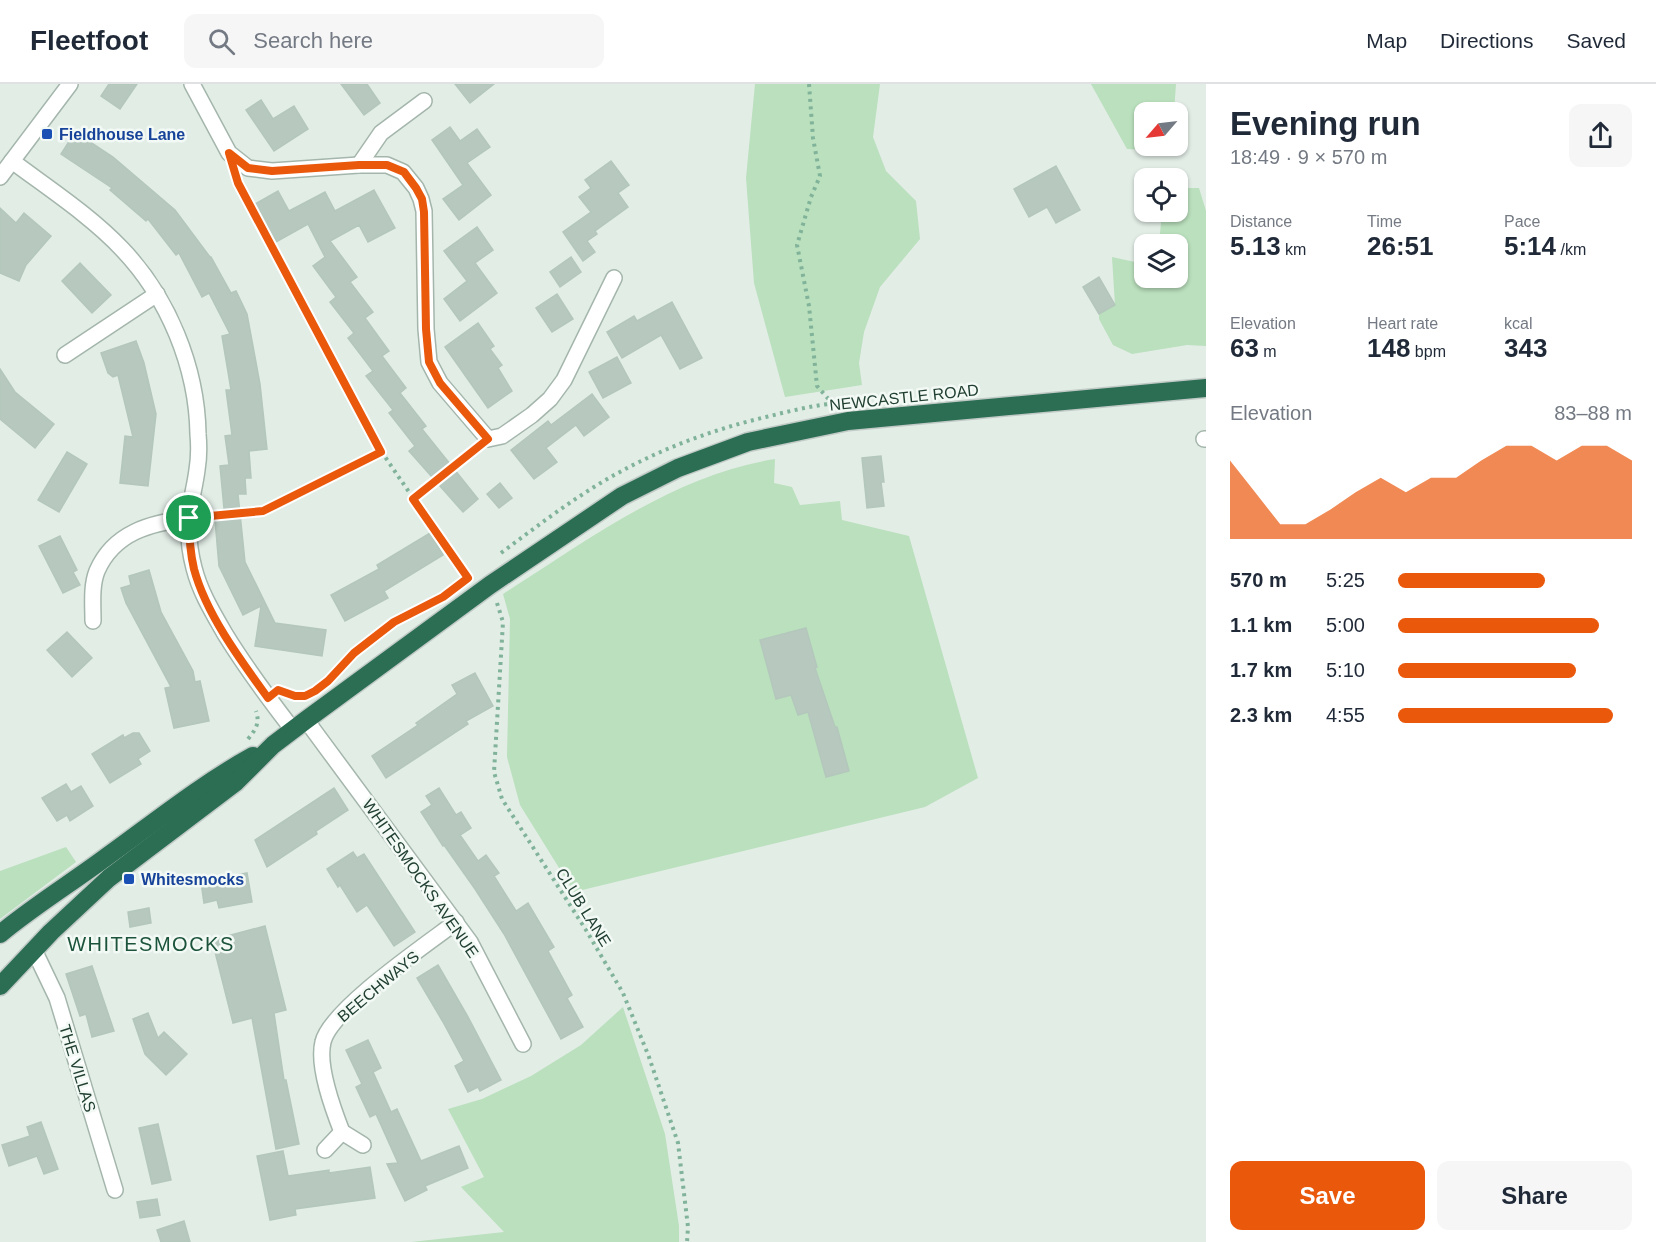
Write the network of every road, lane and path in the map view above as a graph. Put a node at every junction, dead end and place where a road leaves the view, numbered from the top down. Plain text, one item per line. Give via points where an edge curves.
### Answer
1 (70, 84) edge
2 (192, 84) edge
3 (809, 84) edge
4 (424, 101) dead end
5 (229, 153) junction
6 (12, 161) junction
7 (359, 165) junction
8 (0, 177) edge
9 (614, 278) dead end
10 (157, 294) junction
11 (65, 355) dead end
12 (1206, 388) edge
13 (844, 402) dead end
14 (832, 403) junction
15 (488, 439) junction
16 (381, 452) junction
17 (413, 499) junction
18 (189, 518) junction
19 (495, 558) dead end
20 (468, 578) junction
21 (459, 584) dead end
22 (484, 589) junction
23 (433, 603) dead end
24 (93, 621) dead end
25 (328, 681) dead end
26 (315, 691) dead end
27 (268, 698) junction
28 (299, 725) junction
29 (247, 741) dead end
30 (273, 745) junction
31 (456, 922) junction
32 (0, 934) edge
33 (34, 950) junction
34 (0, 986) edge
35 (523, 1044) dead end
36 (342, 1132) junction
37 (363, 1145) dead end
38 (325, 1150) dead end
39 (115, 1190) dead end
40 (687, 1242) edge

1 - 6 street
2 - 5 street
3 - 14 path via 820,176 797,245 809,306 817,386
4 - 7 street via 381,133
5 - 7 street via 248,168 272,171
5 - 16 path, CLUB LANE via 238,183
6 - 8 street
6 - 10 street, WHITESMOCKS AVENUE via 97,226 122,249
7 - 15 street via 387,165 404,172 422,199 429,362 440,383
9 - 15 street via 564,380 550,399 502,435
10 - 11 street
10 - 18 street, WHITESMOCKS AVENUE via 185,355 195,399 198,466
12 - 22 highway, NEWCASTLE ROAD via 848,421 748,441 678,468 622,496
13 - 14 path
14 - 19 path via 741,423 651,456 595,486
15 - 17 path
16 - 17 path, CLUB LANE
16 - 18 path via 263,511
17 - 20 path, CLUB LANE
18 - 24 street via 143,527 122,539 107,555 97,572
18 - 27 street, WHITESMOCKS AVENUE via 194,570 209,608
20 - 21 path
20 - 22 path, CLUB LANE
22 - 28 highway
22 - 40 path, CLUB LANE via 503,622 494,772 502,799 623,993 678,1143
23 - 25 path via 394,622 354,653
26 - 27 path via 295,696 278,690
27 - 28 street, WHITESMOCKS AVENUE
27 - 29 path via 255,709 258,726
28 - 30 highway
28 - 31 street, WHITESMOCKS AVENUE
30 - 32 highway via 223,772
30 - 33 highway via 236,782 109,878
31 - 35 street, WHITESMOCKS AVENUE
31 - 36 street, BEECHWAYS via 374,985 330,1027 323,1041 324,1075
33 - 34 highway
33 - 39 street, THE VILLAS via 57,998
36 - 37 street
36 - 38 street

